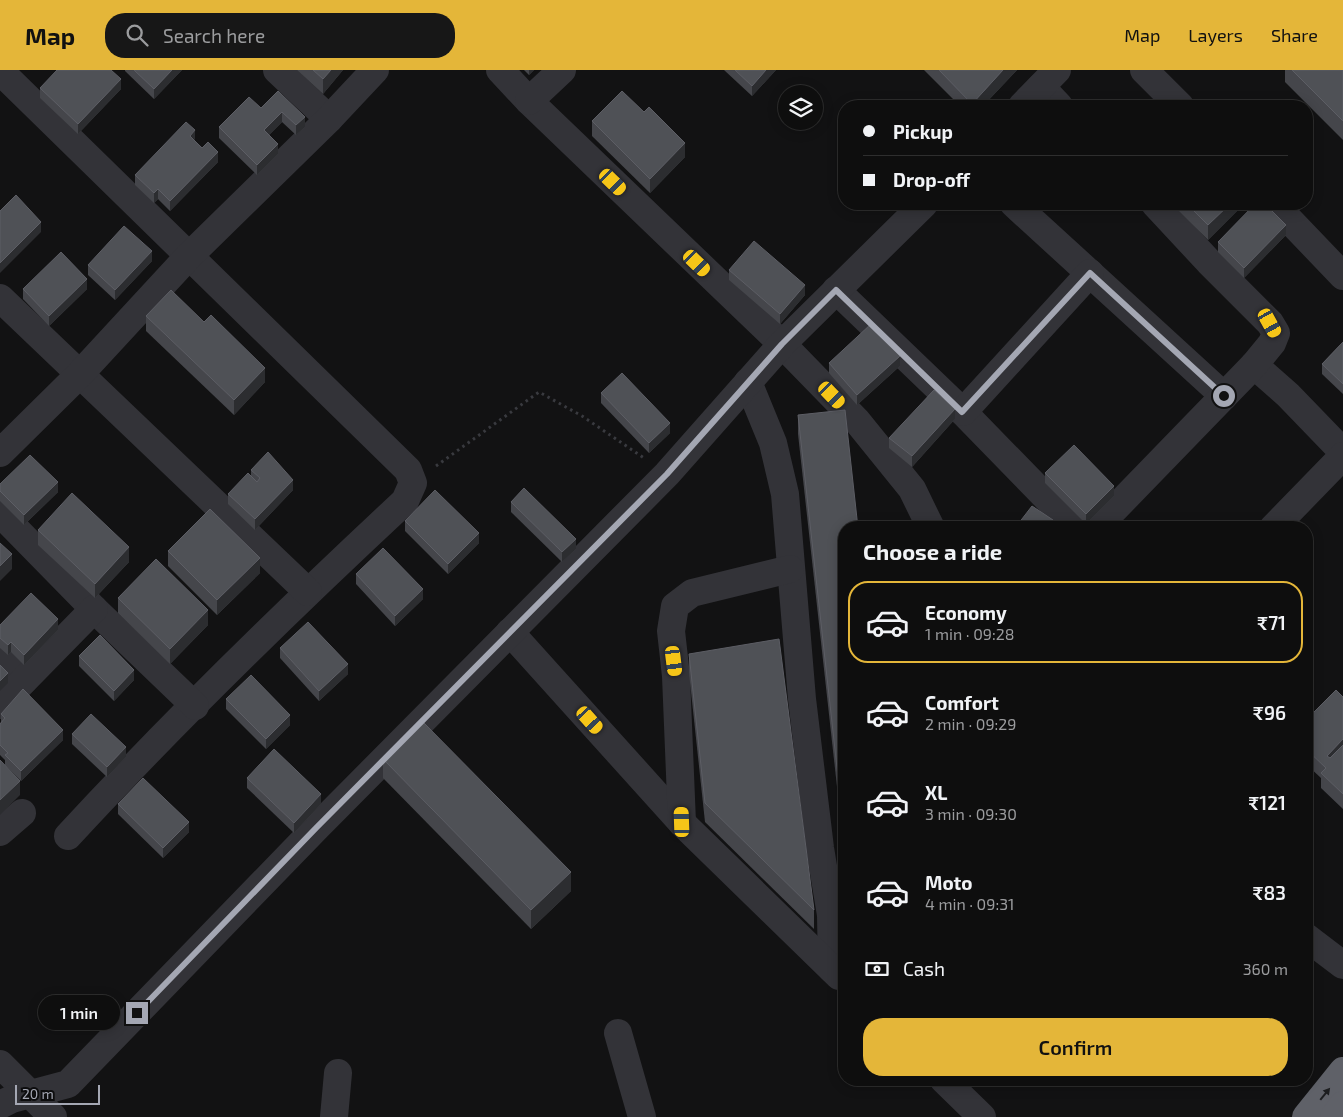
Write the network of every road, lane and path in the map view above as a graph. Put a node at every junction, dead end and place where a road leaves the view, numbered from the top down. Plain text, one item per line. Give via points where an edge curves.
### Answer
1 (277, 70) edge
2 (375, 70) edge
3 (500, 70) edge
4 (562, 70) edge
5 (1144, 70) edge
6 (0, 71) edge
7 (1052, 88) edge
8 (1032, 100) edge
9 (1174, 100) edge
10 (529, 101) junction
11 (329, 119) junction
12 (918, 210) edge
13 (1021, 210) edge
14 (1161, 210) edge
15 (1280, 210) edge
16 (188, 257) junction
17 (1090, 273) junction
18 (1343, 276) edge
19 (836, 290) junction
20 (0, 298) edge
21 (782, 344) junction
22 (1254, 365) junction
23 (79, 375) junction
24 (748, 382) junction
25 (1224, 396) junction
26 (962, 412) junction
27 (0, 452) edge
28 (1343, 452) edge
29 (1343, 456) edge
30 (667, 474) junction
31 (413, 484) junction
32 (0, 513) edge
33 (928, 521) edge
34 (1069, 521) edge
35 (1103, 521) edge
36 (1280, 521) edge
37 (790, 569) junction
38 (308, 592) junction
39 (94, 609) junction
40 (510, 632) junction
41 (0, 659) edge
42 (24, 680) junction
43 (0, 705) edge
44 (195, 706) junction
45 (22, 813) dead end
46 (682, 822) junction
47 (0, 832) edge
48 (68, 836) dead end
49 (1313, 942) edge
50 (838, 957) edge
51 (1343, 964) edge
52 (838, 966) edge
53 (618, 1033) dead end
54 (0, 1064) edge
55 (1343, 1071) edge
56 (338, 1073) dead end
57 (950, 1086) edge
58 (31, 1095) junction
59 (0, 1105) edge
60 (1343, 1105) edge
61 (53, 1117) edge
62 (334, 1117) edge
63 (642, 1117) edge
64 (982, 1117) edge
65 (1306, 1117) edge
66 (1334, 1117) edge

1 - 11 street
2 - 11 street
3 - 10 street
4 - 10 street
5 - 9 street
6 - 16 street
7 - 8 street
10 - 21 street
11 - 16 street
12 - 19 street
13 - 17 street
14 - 22 street via 1270,323 1276,333
15 - 18 street
16 - 23 street
16 - 31 street via 408,470
17 - 25 street
17 - 26 street
19 - 21 street
19 - 26 street
20 - 23 street
21 - 24 street
21 - 33 street via 888,459 912,489
22 - 25 street
22 - 28 street
23 - 27 street
23 - 38 street
24 - 30 street
24 - 37 street via 781,470
25 - 35 street
26 - 34 street
29 - 36 street
30 - 31 path via 582,416 540,392
30 - 40 street
31 - 38 street via 405,501
32 - 39 street
37 - 46 street via 692,593 675,606 671,631
37 - 50 street via 803,709
38 - 44 street via 227,669
39 - 42 street
39 - 44 street
40 - 46 street
40 - 58 street via 68,1084
41 - 42 street
42 - 43 street
44 - 48 street
45 - 47 street
46 - 52 street
49 - 51 street
53 - 63 street
54 - 58 street
65 -> 55 highway
56 - 62 street
57 - 64 street
58 - 59 street
58 - 61 street
60 - 66 highway

